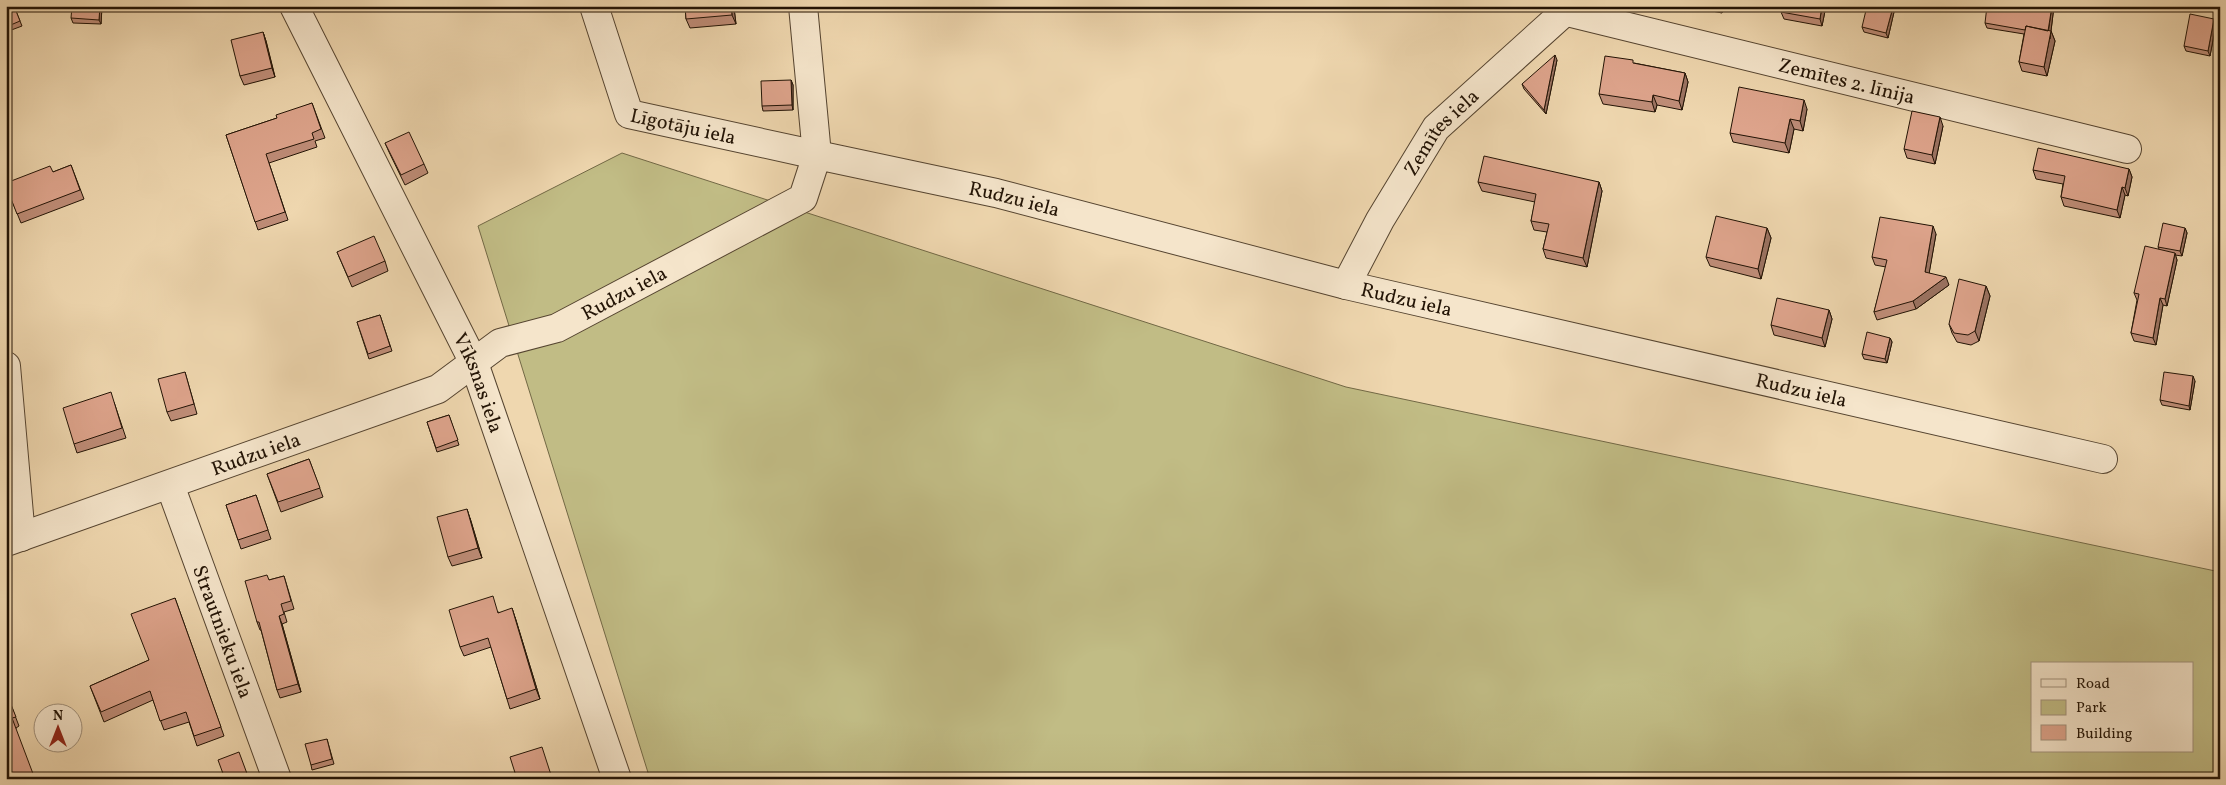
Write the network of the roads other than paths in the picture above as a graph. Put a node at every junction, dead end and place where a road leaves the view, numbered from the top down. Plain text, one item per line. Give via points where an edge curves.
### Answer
1 (294, 6) edge
2 (594, 6) edge
3 (803, 6) edge
4 (1569, 9) edge
5 (2127, 148) dead end
6 (817, 155) junction
7 (1346, 285) junction
8 (474, 362) junction
9 (6, 366) edge
10 (2103, 460) dead end
11 (170, 485) junction
12 (14, 540) edge
13 (277, 779) edge
14 (617, 779) edge

1 - 8 street, Vīksnas iela
2 - 6 street, Līgotāju iela via 628,114
3 - 6 street
4 - 5 street, Zemītes 2. līnija
4 - 7 street, Zemītes iela via 1436,128 1380,220
6 - 7 street, Rudzu iela via 996,192
6 - 8 street, Rudzu iela via 803,198 556,328 500,343
7 - 10 street, Rudzu iela
8 - 11 street, Rudzu iela via 438,389
8 - 14 street, Vīksnas iela
9 - 12 street
11 - 12 street, Rudzu iela
11 - 13 street, Strautnieku iela

